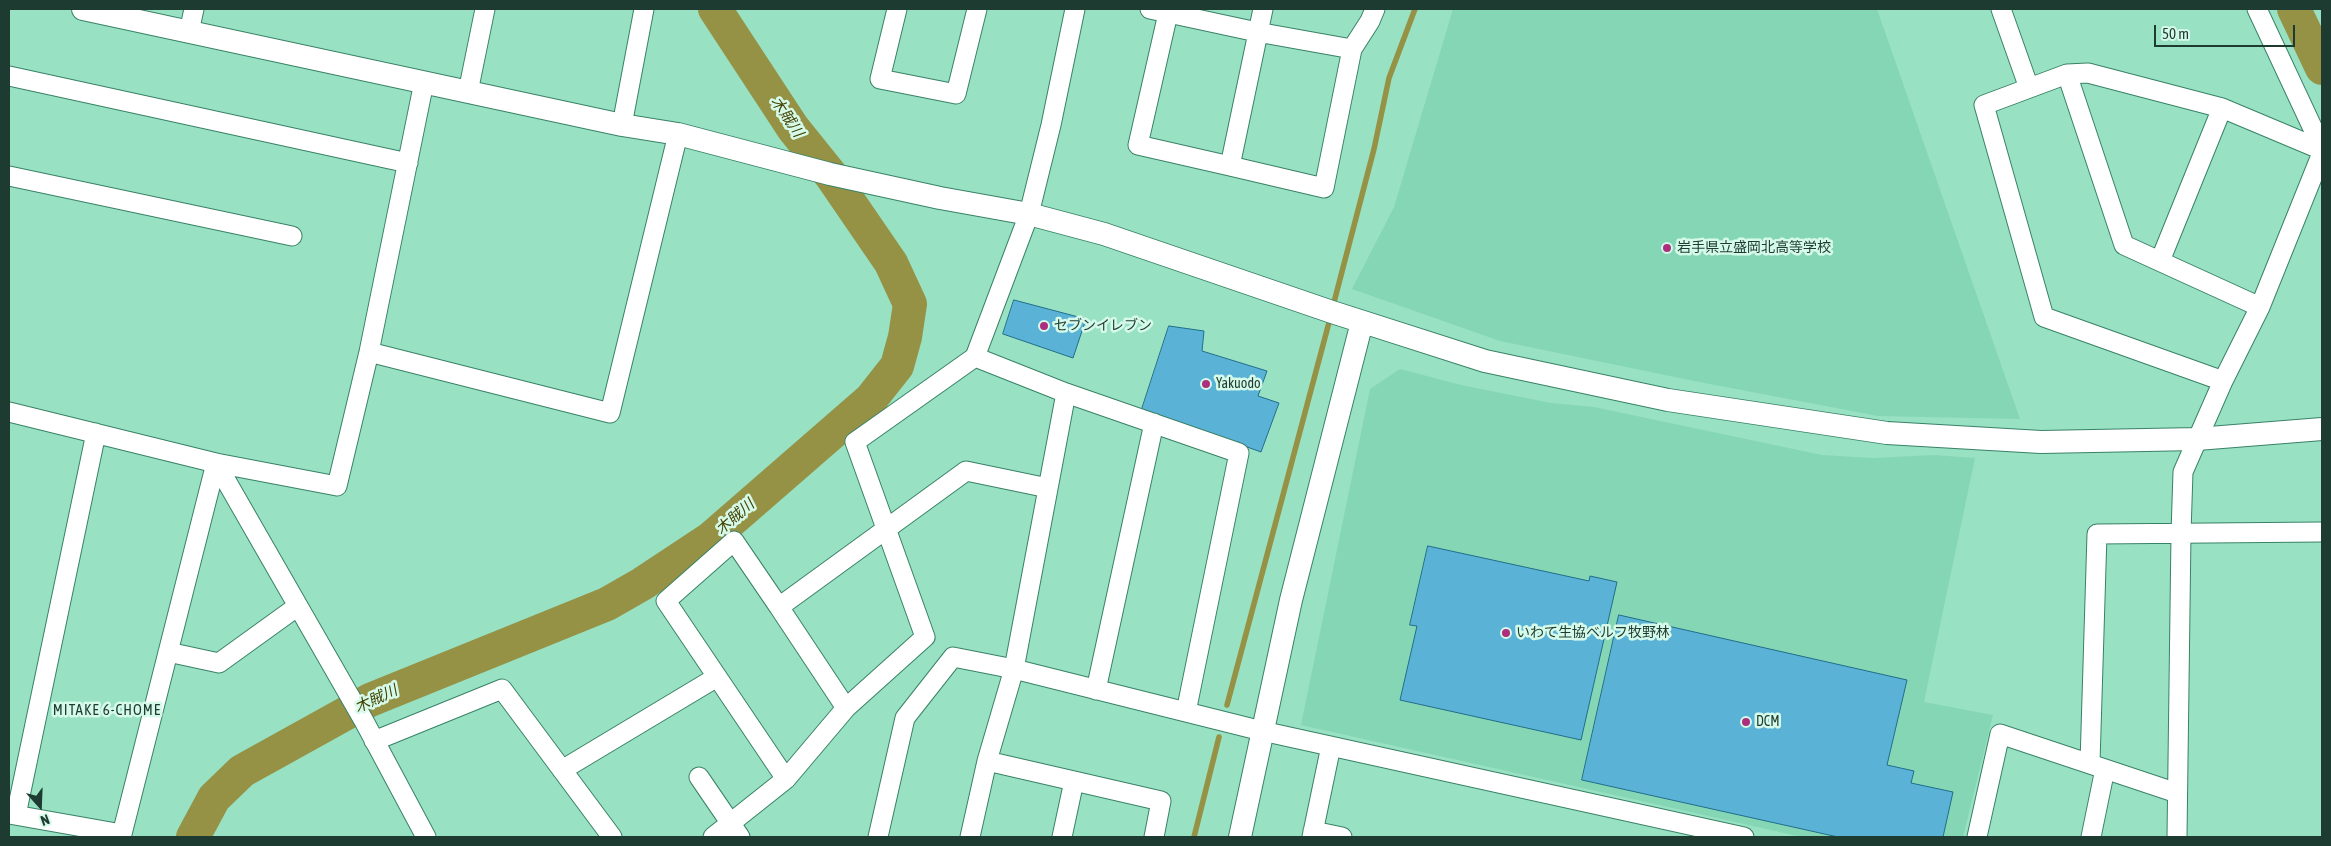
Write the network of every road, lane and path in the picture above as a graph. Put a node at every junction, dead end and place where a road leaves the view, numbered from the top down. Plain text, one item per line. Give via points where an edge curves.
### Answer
1 (83, 9) edge
2 (194, 9) edge
3 (485, 9) edge
4 (644, 9) edge
5 (897, 9) edge
6 (977, 9) edge
7 (1075, 9) edge
8 (1263, 9) edge
9 (1375, 9) edge
10 (2001, 9) edge
11 (2258, 9) edge
12 (1162, 10) edge
13 (189, 32) junction
14 (1257, 32) junction
15 (1352, 49) junction
16 (2067, 74) junction
17 (9, 76) edge
18 (424, 82) junction
19 (2028, 88) junction
20 (468, 92) junction
21 (2222, 108) junction
22 (622, 125) junction
23 (678, 134) junction
24 (2322, 150) edge
25 (408, 163) junction
26 (1230, 166) junction
27 (9, 176) edge
28 (1029, 214) junction
29 (292, 236) dead end
30 (2160, 261) junction
31 (2260, 307) junction
32 (1362, 322) junction
33 (369, 352) junction
34 (975, 357) junction
35 (2223, 381) junction
36 (1066, 393) junction
37 (9, 412) edge
38 (1154, 423) junction
39 (2322, 429) edge
40 (96, 433) junction
41 (2197, 439) junction
42 (216, 463) junction
43 (1048, 488) junction
44 (887, 530) junction
45 (2322, 532) edge
46 (2180, 533) junction
47 (298, 606) junction
48 (779, 607) junction
49 (168, 652) junction
50 (1014, 669) junction
51 (717, 677) junction
52 (1096, 690) junction
53 (846, 708) junction
54 (1186, 712) junction
55 (1262, 731) junction
56 (374, 741) junction
57 (1330, 746) junction
58 (987, 761) junction
59 (2098, 766) junction
60 (562, 770) junction
61 (699, 777) dead end
62 (786, 779) junction
63 (1074, 781) junction
64 (2177, 793) junction
65 (12, 815) edge
66 (735, 830) edge
67 (1313, 834) edge
68 (426, 837) edge
69 (612, 837) edge
70 (713, 837) edge
71 (878, 837) edge
72 (970, 837) edge
73 (1062, 837) edge
74 (1154, 837) edge
75 (1240, 837) edge
76 (1342, 837) edge
77 (1744, 837) edge
78 (1977, 837) edge
79 (2091, 837) edge
80 (2177, 837) edge

1 - 13 street
2 - 13 street
3 - 20 street
4 - 22 street
5 - 6 street via 880,79 956,94
7 - 28 street
8 - 14 street
9 - 15 street
10 - 19 street
11 - 24 street
12 - 14 street
12 - 26 street via 1138,145
13 - 18 street
14 - 15 street
14 - 26 street
15 - 26 street via 1324,188
16 - 19 street
16 - 21 street via 2088,73
16 - 30 street via 2124,245
17 - 25 street
18 - 20 street
18 - 25 street
19 - 35 street via 1984,105 2044,317
20 - 22 street
21 - 24 street
21 - 30 street
22 - 23 street
23 - 28 street via 830,174
23 - 33 street via 610,412
24 - 31 street
25 - 33 street
27 - 29 street
28 - 32 street via 1104,234
28 - 34 street
30 - 31 street
31 - 35 street
32 - 41 street via 1485,361 1668,400 1887,433 2041,442
32 - 55 street via 1310,523
33 - 42 street via 337,486
34 - 36 street
34 - 44 street via 855,442
35 - 41 street
36 - 38 street
36 - 43 street
37 - 40 street
38 - 52 street
38 - 54 street via 1239,453
39 - 41 street
40 - 42 street
40 - 65 street
41 - 46 street via 2183,472
42 - 47 street
42 - 49 street
43 - 44 street via 966,471
43 - 50 street
44 - 48 street
44 - 53 street via 925,637
45 - 46 street
46 - 59 street via 2097,534
46 - 64 street
47 - 49 street via 219,663
47 - 56 street
48 - 51 street via 734,541 666,601
48 - 53 street
49 - 65 street via 122,834
50 - 52 street
50 - 58 street
50 - 71 street via 953,657 904,718
51 - 60 street
51 - 62 street
52 - 54 street
53 - 62 street
54 - 55 street
55 - 57 street
55 - 75 street
56 - 60 street via 502,689
56 - 68 street
57 - 67 street
57 - 77 street
58 - 63 street
58 - 72 street
59 - 64 street
59 - 78 street via 2000,734
59 - 79 street
60 - 69 street
61 - 66 street
62 - 66 street
63 - 73 street
63 - 74 street via 1161,801
64 - 80 street
66 - 70 street
67 - 76 street

